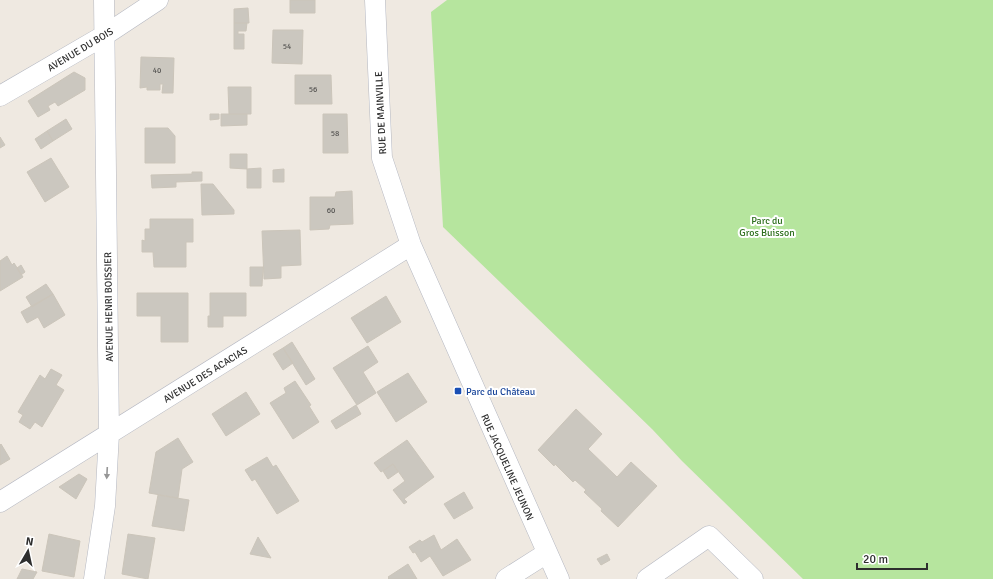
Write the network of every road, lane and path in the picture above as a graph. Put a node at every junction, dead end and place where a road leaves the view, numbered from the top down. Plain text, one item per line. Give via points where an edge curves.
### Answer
1 (104, 0) edge
2 (158, 0) edge
3 (375, 0) edge
4 (105, 35) junction
5 (0, 96) edge
6 (411, 245) junction
7 (109, 434) junction
8 (0, 502) edge
9 (547, 553) junction
10 (94, 579) edge
11 (506, 579) edge
12 (559, 579) edge
13 (647, 579) edge
14 (754, 579) edge

1 - 4 street, AVENUE HENRI BOISSIER
2 - 4 street, AVENUE DU BOIS
3 - 6 street, RUE DE MAINVILLE via 382,158
4 - 5 street, AVENUE DU BOIS
4 - 7 street, AVENUE HENRI BOISSIER
6 - 7 street, AVENUE DES ACACIAS
6 - 9 street, RUE JACQUELINE JEUNON
7 - 8 street, AVENUE DES ACACIAS
7 -> 10 street, AVENUE HENRI BOISSIER via 105,506
9 - 11 street
9 - 12 street, RUE JACQUELINE JEUNON
13 - 14 street via 709,536

